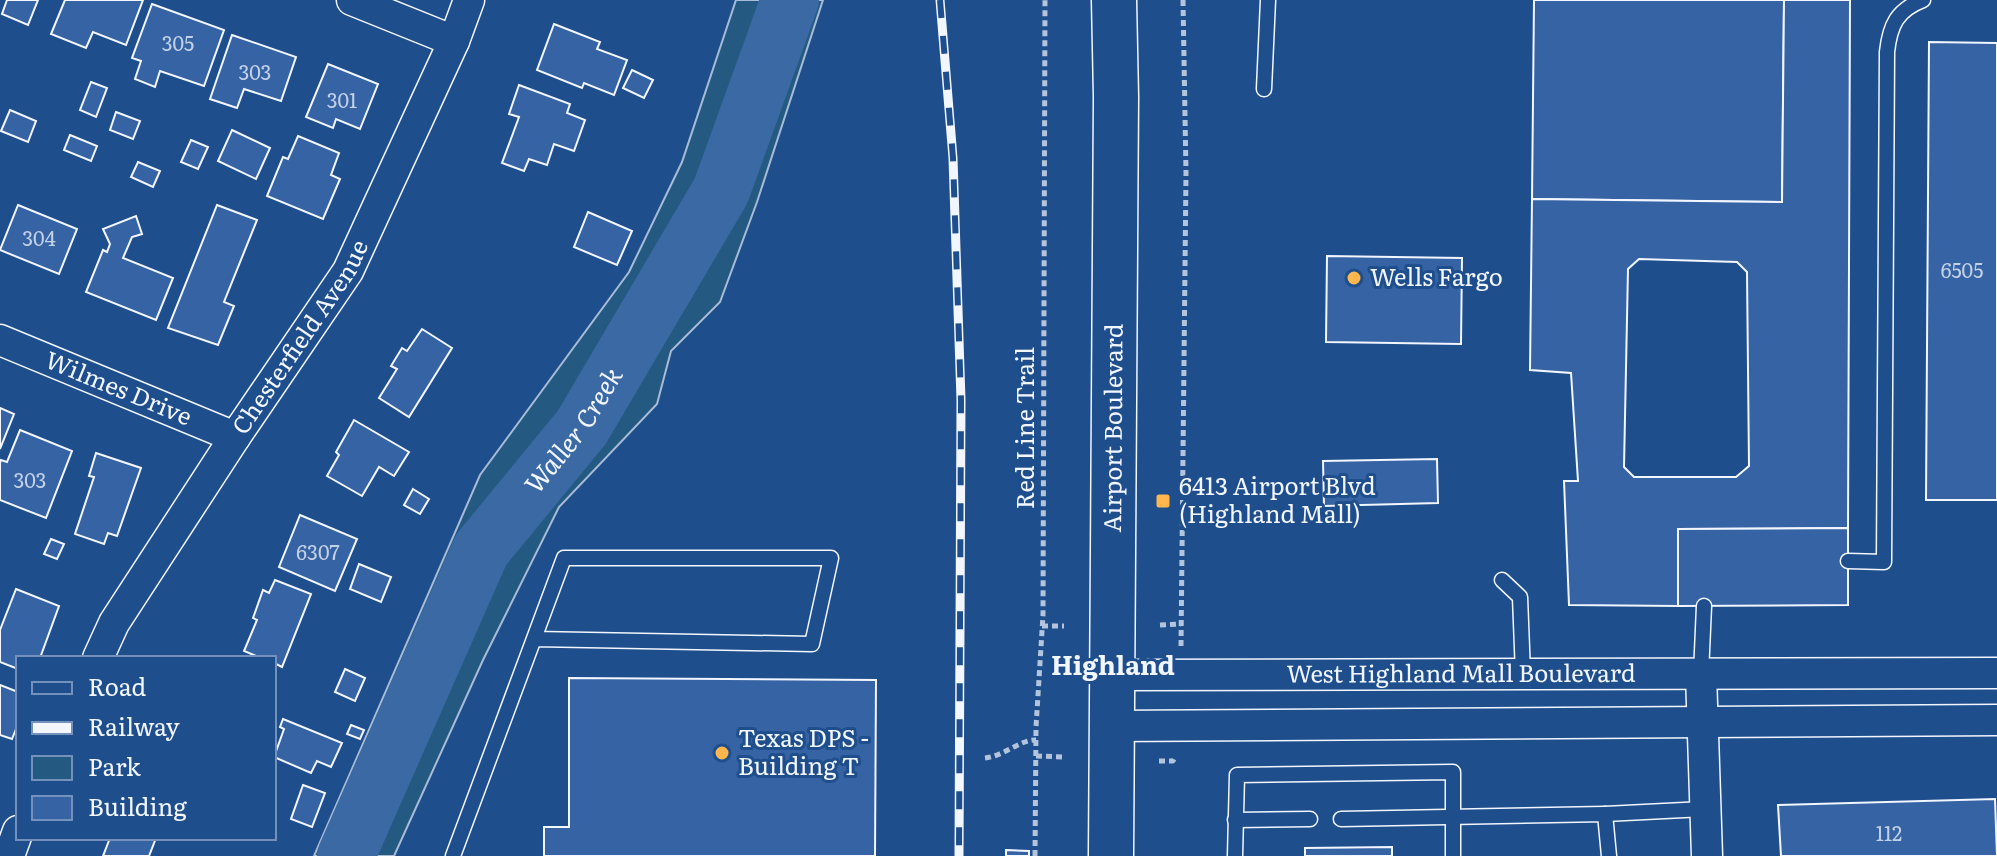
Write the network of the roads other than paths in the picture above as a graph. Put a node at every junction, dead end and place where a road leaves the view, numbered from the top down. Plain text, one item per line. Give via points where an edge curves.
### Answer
1 (352, 0) edge
2 (469, 0) edge
3 (1114, 0) edge
4 (1268, 0) edge
5 (1923, 0) edge
6 (454, 41) junction
7 (1264, 89) dead end
8 (0, 340) edge
9 (235, 437) junction
10 (1848, 561) dead end
11 (1502, 580) dead end
12 (1704, 606) dead end
13 (534, 639) junction
14 (99, 656) edge
15 (1997, 673) edge
16 (1523, 674) junction
17 (1701, 674) junction
18 (1113, 675) junction
19 (1701, 720) junction
20 (1997, 720) edge
21 (1112, 726) junction
22 (1704, 809) junction
23 (1605, 814) junction
24 (1452, 815) junction
25 (1310, 819) dead end
26 (1341, 819) dead end
27 (1235, 820) junction
28 (16, 837) edge
29 (9, 856) edge
30 (453, 856) edge
31 (1111, 856) edge
32 (1235, 856) edge
33 (1453, 856) edge
34 (1609, 856) edge
35 (1707, 856) edge

1 - 6 street
2 - 6 street, Chesterfield Avenue
3 - 18 main road, Airport Boulevard
4 - 7 lane
5 - 10 lane via 1898,15 1887,52 1884,562
6 - 9 street, Chesterfield Avenue via 348,271
8 - 9 street, Wilmes Drive
9 - 14 street, Chesterfield Avenue via 114,623
11 - 16 lane via 1520,597
12 - 17 lane
13 - 13 lane via 812,644 831,558 564,558
13 - 30 lane
15 - 17 street, West Highland Mall Boulevard
16 - 17 street, West Highland Mall Boulevard
16 - 18 street, West Highland Mall Boulevard
17 - 19 street
18 - 21 main road, Airport Boulevard
19 - 20 street, West Highland Mall Boulevard
19 - 21 street, West Highland Mall Boulevard
19 - 22 street
21 - 31 main road, Airport Boulevard
22 - 23 lane
22 - 35 street
23 - 24 lane
23 - 34 lane
24 - 26 lane
24 - 27 lane via 1453,772 1237,775
24 - 33 lane
25 - 27 lane
27 - 32 lane
28 - 29 street

